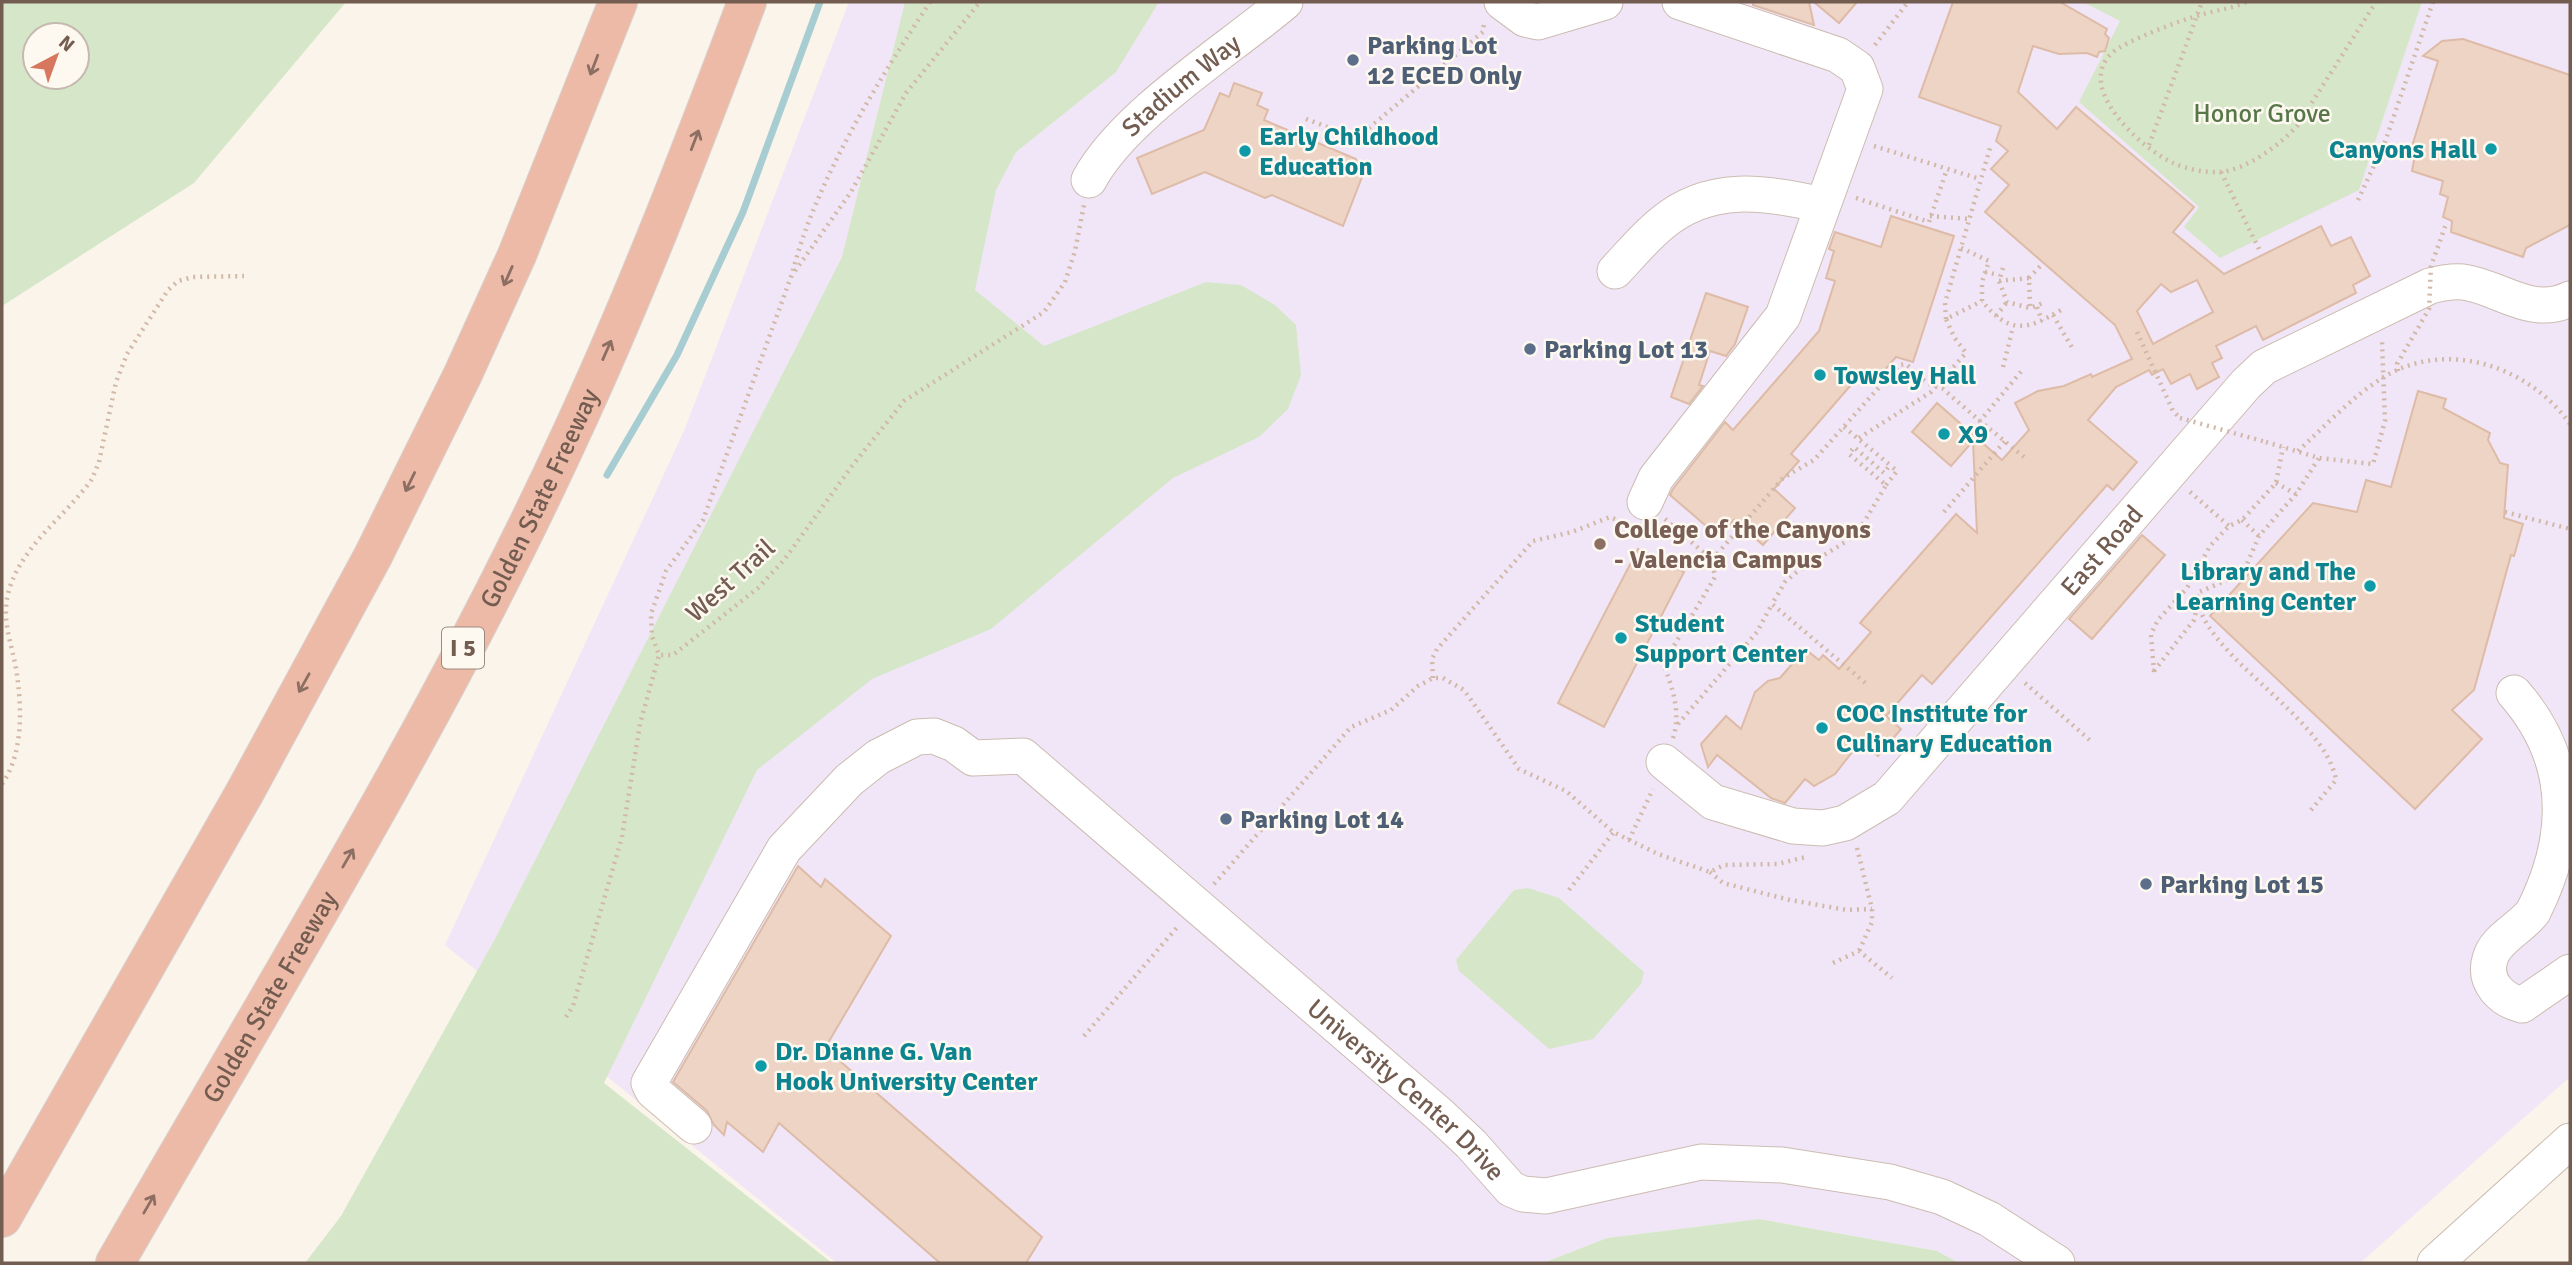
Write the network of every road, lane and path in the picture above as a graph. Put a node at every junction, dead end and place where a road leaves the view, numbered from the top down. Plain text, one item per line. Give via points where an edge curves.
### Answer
1 (618, 2) edge
2 (747, 2) edge
3 (930, 2) edge
4 (980, 2) edge
5 (1285, 2) edge
6 (1605, 2) edge
7 (1680, 2) edge
8 (1908, 2) edge
9 (2202, 2) edge
10 (2246, 2) edge
11 (2376, 2) edge
12 (2433, 2) edge
13 (1496, 10) edge
14 (2197, 15) junction
15 (1861, 79) junction
16 (1306, 119) dead end
17 (1866, 144) dead end
18 (2149, 146) junction
19 (1990, 148) dead end
20 (1947, 169) junction
21 (2221, 172) junction
22 (1980, 179) junction
23 (1089, 180) joint
24 (1833, 200) junction
25 (2358, 200) dead end
26 (1930, 216) junction
27 (1969, 219) junction
28 (2446, 224) dead end
29 (1961, 248) junction
30 (2259, 248) dead end
31 (2043, 262) dead end
32 (2003, 268) dead end
33 (1615, 271) dead end
34 (1985, 272) junction
35 (792, 274) junction
36 (1999, 275) junction
37 (244, 276) dead end
38 (2029, 278) junction
39 (1999, 281) junction
40 (2430, 286) junction
41 (2570, 299) edge
42 (1982, 301) junction
43 (2007, 302) junction
44 (2045, 302) dead end
45 (2037, 307) junction
46 (2030, 308) junction
47 (2061, 310) dead end
48 (2053, 315) junction
49 (1996, 316) junction
50 (1946, 319) junction
51 (2042, 321) junction
52 (2014, 327) junction
53 (2382, 330) dead end
54 (2137, 332) dead end
55 (2074, 351) dead end
56 (2003, 367) dead end
57 (2024, 368) dead end
58 (2398, 371) junction
59 (2385, 376) junction
60 (1936, 387) junction
61 (1980, 421) junction
62 (2570, 424) edge
63 (1844, 427) junction
64 (1859, 438) junction
65 (2005, 441) junction
66 (2283, 447) junction
67 (2298, 451) junction
68 (2024, 457) dead end
69 (2319, 458) junction
70 (1890, 465) junction
71 (2276, 483) junction
72 (1886, 485) junction
73 (2296, 494) junction
74 (1645, 502) junction
75 (2210, 510) dead end
76 (1944, 512) dead end
77 (2505, 512) dead end
78 (2242, 520) junction
79 (2229, 526) junction
80 (2570, 529) edge
81 (2259, 536) junction
82 (1712, 560) junction
83 (2186, 588) junction
84 (2197, 593) junction
85 (1772, 604) junction
86 (2197, 606) junction
87 (659, 655) junction
88 (2003, 663) junction
89 (1433, 678) junction
90 (1869, 686) dead end
91 (2514, 693) dead end
92 (1678, 724) junction
93 (2093, 743) dead end
94 (1664, 762) joint
95 (2, 784) edge
96 (1643, 807) dead end
97 (2311, 810) dead end
98 (1614, 832) junction
99 (1855, 837) dead end
100 (1629, 840) junction
101 (1811, 856) dead end
102 (1710, 872) junction
103 (1569, 890) dead end
104 (1196, 905) junction
105 (1872, 909) junction
106 (1859, 951) junction
107 (1833, 963) dead end
108 (2570, 972) edge
109 (1892, 978) dead end
110 (566, 1017) dead end
111 (1084, 1035) dead end
112 (694, 1126) dead end
113 (2570, 1142) edge
114 (2, 1218) edge
115 (115, 1263) edge
116 (2057, 1263) edge
117 (2435, 1263) edge

1 -> 114 highway via 517,255 373,556 245,792
115 -> 2 highway, Golden State Freeway / I 5 via 430,713 570,437 667,214
3 - 35 path, West Trail via 892,60 834,169 802,236
4 - 35 path, West Trail via 906,93 851,192
5 - 23 street, Stadium Way via 1142,117 1101,157
6 - 13 street via 1538,22
7 - 15 street via 1838,55
8 - 15 path
9 - 14 path
10 - 14 path
11 - 21 path via 2297,126 2266,153
12 - 25 path via 2385,142
13 - 16 path via 1483,32 1357,138
14 - 18 path
14 - 18 path via 2131,41 2112,54 2100,74 2107,104
15 - 24 street
17 - 20 path
18 - 21 path via 2186,168
19 - 22 path
20 - 22 path
20 - 26 path
21 - 30 path
22 - 27 path
23 - 87 path, West Trail via 1065,282 1044,312 904,401 784,560 758,587 673,655
24 - 26 path via 1929,222
24 - 33 street via 1735,192 1703,202 1662,222
24 - 74 street via 1783,316 1656,478
26 - 27 path
27 - 29 path
28 - 40 path, bridge via 2431,266
29 - 34 path via 1989,261
29 - 50 path via 1945,303
31 - 38 path
32 - 36 path
34 - 36 path
34 - 42 path
35 - 87 path, West Trail via 703,520 666,571 651,614
36 - 39 path
37 - 95 path via 192,277 168,290 119,372 92,479 18,567 5,614 17,674 18,745
38 - 39 path
38 - 46 path
39 - 43 path
40 - 41 street, East Road via 2465,282 2519,303 2540,305
40 - 58 path, bridge via 2429,309 2397,364
40 - 88 street, East Road via 2264,367
42 - 49 path
42 - 50 path
43 - 46 path
43 - 49 path
44 - 45 path
45 - 46 path
45 - 51 path
47 - 48 path
48 - 51 path
48 - 55 path
49 - 52 path
50 - 60 path via 1966,353
51 - 52 path
52 - 56 path
53 - 59 path
54 - 66 path, bridge via 2180,418
57 - 61 path
58 - 59 path
58 - 62 path via 2418,362 2468,360 2501,368 2533,386
59 - 67 path via 2351,400
59 - 69 path via 2385,421 2373,464
60 - 61 path
60 - 63 path via 1906,364 1899,365
60 - 64 path
61 - 65 path
63 - 64 path
63 - 82 path via 1814,460 1783,478
64 - 70 path
65 - 68 path
65 - 76 path
66 - 67 path
66 - 71 path
67 - 69 path
69 - 73 path
70 - 72 path via 1897,471
70 - 72 path via 1884,473 1854,447 1849,454
71 - 73 path
71 - 78 path
72 - 85 path via 1847,541 1798,571
73 - 81 path
74 - 82 path
74 - 89 path via 1640,518 1626,524 1610,517 1534,541 1437,649 1432,659
75 - 79 path
77 - 80 path
78 - 79 path
78 - 81 path
79 - 83 path via 2210,546
81 - 84 path via 2247,564 2234,577
82 - 92 path via 1715,577 1663,664 1672,684
83 - 84 path
83 - 86 path via 2151,634 2154,672 2194,620
84 - 86 path
85 - 90 path
85 - 92 path via 1757,632
86 - 97 path via 2235,659 2283,703 2325,754 2336,780
87 - 110 path via 640,723 611,882
88 - 93 path
88 - 94 street, East Road via 1887,798 1845,823 1823,828 1793,826 1713,802
89 - 98 path via 1443,678 1464,690 1519,769 1566,791
89 - 104 path via 1391,710 1351,727
91 - 108 street via 2533,712 2558,752 2570,799 2569,842 2552,885 2497,946 2489,975 2507,1001 2522,1005
92 - 94 path
96 - 100 path
98 - 100 path
98 - 103 path
99 - 105 path
100 - 102 path
101 - 102 path via 1777,864 1724,865
102 - 105 path via 1723,883 1790,900 1847,910
104 - 111 path
104 - 112 street, University Center Drive via 1023,756 973,758 934,736 917,737 849,780 784,849 649,1083
104 - 116 street, University Center Drive via 1439,1114 1511,1189 1523,1194 1546,1196 1701,1162 1782,1165 1890,1182 1942,1197 1989,1219
105 - 106 path via 1872,922
106 - 107 path
106 - 109 path
113 - 117 street

